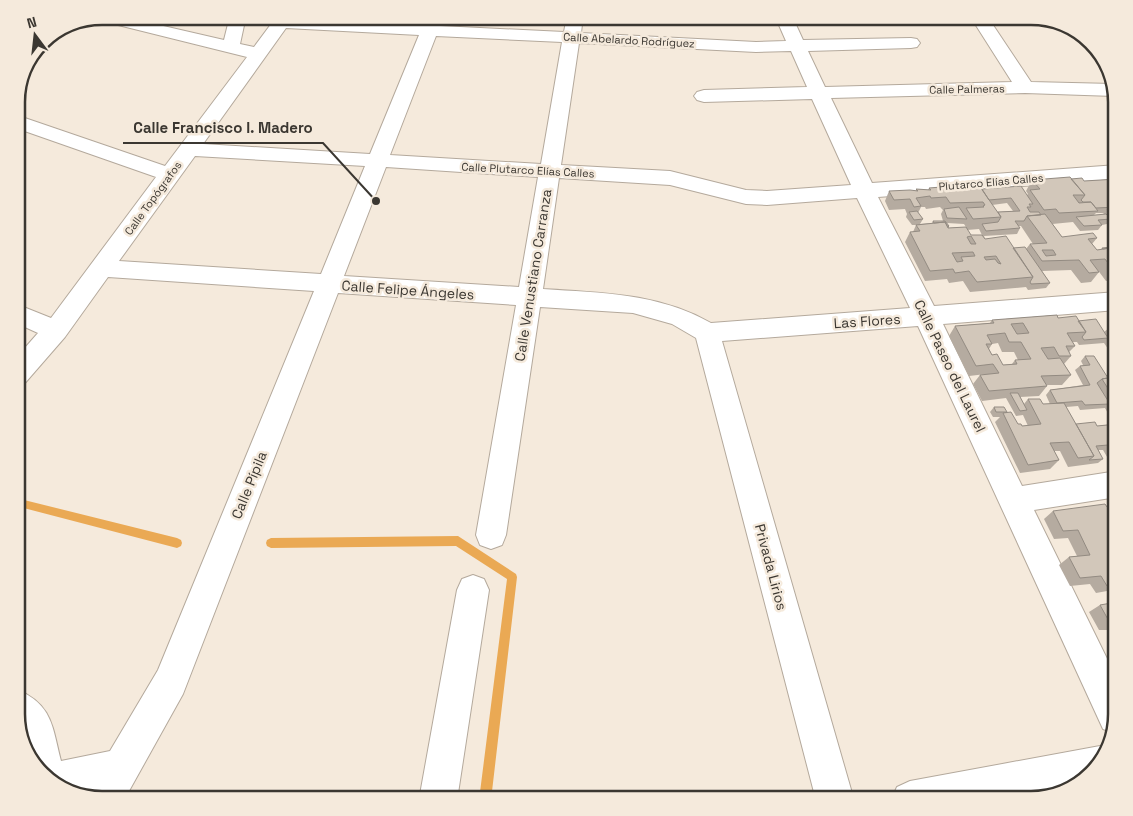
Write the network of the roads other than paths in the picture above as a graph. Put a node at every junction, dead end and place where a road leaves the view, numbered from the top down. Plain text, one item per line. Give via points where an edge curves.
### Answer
1 (136, 25) edge
2 (236, 25) edge
3 (280, 25) edge
4 (431, 25) edge
5 (502, 25) edge
6 (787, 25) edge
7 (984, 25) edge
8 (573, 27) edge
9 (911, 43) dead end
10 (797, 46) junction
11 (232, 47) junction
12 (259, 54) junction
13 (1025, 87) junction
14 (1107, 90) edge
15 (820, 93) junction
16 (704, 96) dead end
17 (25, 124) edge
18 (189, 149) junction
19 (377, 161) junction
20 (550, 172) junction
21 (1108, 173) edge
22 (170, 175) junction
23 (865, 192) junction
24 (102, 268) junction
25 (328, 284) junction
26 (529, 298) junction
27 (1108, 302) edge
28 (25, 317) edge
29 (927, 317) junction
30 (56, 330) junction
31 (707, 334) junction
32 (25, 366) edge
33 (1108, 485) edge
34 (1014, 500) junction
35 (492, 535) dead end
36 (473, 590) dead end
37 (1108, 699) edge
38 (25, 714) edge
39 (45, 766) edge
40 (121, 768) junction
41 (1086, 768) edge
42 (61, 779) edge
43 (108, 791) edge
44 (440, 791) edge
45 (833, 791) edge
46 (959, 791) edge

1 - 11 street
2 - 11 street
3 - 12 street, Calle Topógrafos
4 - 19 street, Calle Pípila
5 - 8 street, Calle Abelardo Rodríguez
6 - 10 street, Calle Paseo del Laurel
7 - 13 street
8 - 10 street, Calle Abelardo Rodríguez via 756,47
8 - 20 street, Calle Venustiano Carranza
9 - 10 street, Calle Abelardo Rodríguez
10 - 15 street, Calle Paseo del Laurel
11 - 12 street
12 - 18 street, Calle Topógrafos
13 - 14 street, Calle Palmeras
13 - 15 street, Calle Palmeras
15 - 16 street, Calle Palmeras
15 - 23 street, Calle Paseo del Laurel
17 - 22 street
18 - 19 street, Calle Plutarco Elías Calles
18 - 22 street, Calle Topógrafos
19 - 20 street, Calle Plutarco Elías Calles
19 - 25 street, Calle Pípila
20 - 23 street, Calle Plutarco Elías Calles via 670,178 746,197
20 - 26 street, Calle Venustiano Carranza
21 - 23 street, Plutarco Elías Calles
22 - 24 street, Calle Topógrafos
23 - 29 street, Calle Paseo del Laurel
24 - 25 street, Calle Felipe Ángeles
24 - 30 street, Calle Topógrafos
25 - 26 street, Calle Felipe Ángeles
25 - 40 street, Calle Pípila via 171,682
26 - 31 street, Calle Felipe Ángeles via 633,304 680,317
26 - 35 street, Calle Venustiano Carranza
27 - 29 street, Las Flores
28 - 30 street
29 - 31 street, Las Flores
29 - 34 street, Calle Paseo del Laurel
30 - 32 street, Calle Topógrafos
31 - 45 street, Privada Lirios
33 - 34 street
34 - 37 street, Calle Paseo del Laurel
36 - 44 street
38 - 39 street via 32,720
40 - 42 street
40 - 43 street, Calle Pípila
41 - 46 street

